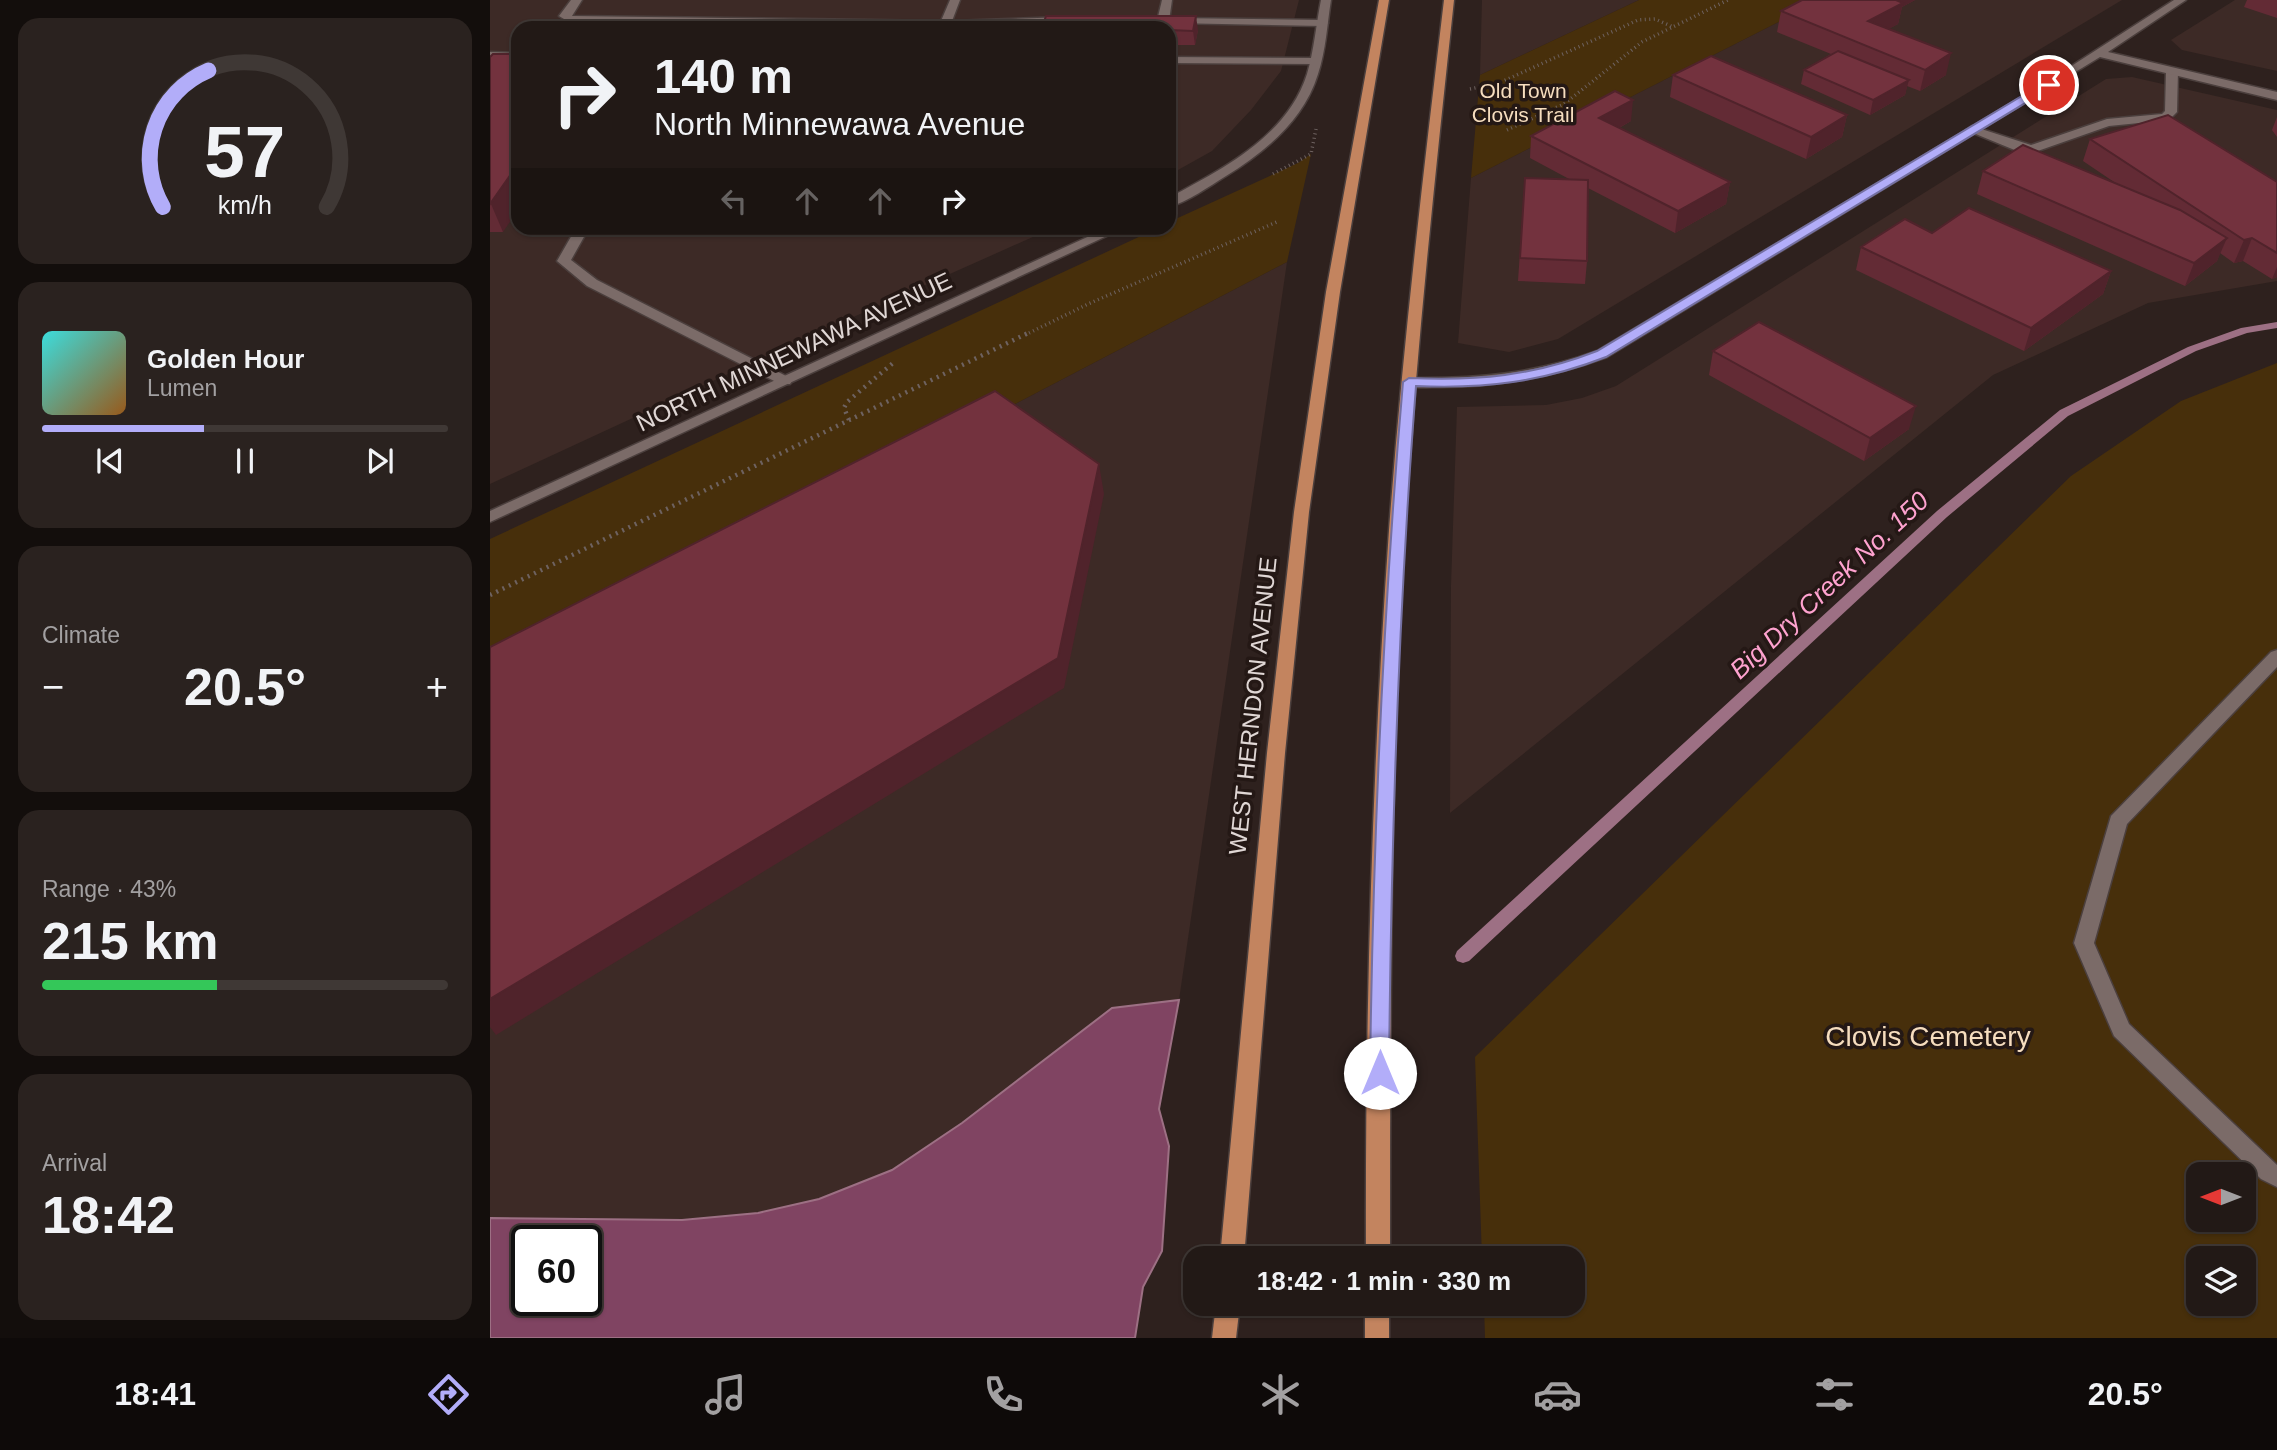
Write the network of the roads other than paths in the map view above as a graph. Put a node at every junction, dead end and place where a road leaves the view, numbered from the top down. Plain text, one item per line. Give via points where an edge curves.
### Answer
1 (577, 0) edge
2 (954, 0) edge
3 (1167, 0) edge
4 (1326, 0) edge
5 (1384, 0) edge
6 (1449, 0) edge
7 (2181, 0) edge
8 (1075, 20) edge
9 (719, 21) edge
10 (946, 21) edge
11 (1042, 21) edge
12 (1157, 21) edge
13 (1176, 21) edge
14 (1322, 23) junction
15 (2097, 53) junction
16 (490, 55) edge
17 (511, 56) edge
18 (1176, 60) edge
19 (1314, 61) junction
20 (2172, 71) junction
21 (2277, 96) edge
22 (1972, 130) junction
23 (1176, 199) edge
24 (578, 235) edge
25 (1098, 235) edge
26 (785, 382) junction
27 (1409, 382) junction
28 (490, 517) edge
29 (2277, 656) edge
30 (2277, 1177) edge
31 (1233, 1246) edge
32 (1378, 1246) edge
33 (1227, 1316) edge
34 (1377, 1316) edge
35 (1224, 1338) edge
36 (1377, 1338) edge

1 - 9 street via 565,16 569,19
2 - 10 street
3 - 12 street
4 - 14 street
5 - 31 main road, WEST HERNDON AVENUE via 1326,338 1293,583
6 - 27 main road
7 - 15 street
8 - 11 street
13 - 14 street
14 - 19 street
15 - 20 street
15 - 22 street
16 - 17 street
18 - 19 street
19 - 23 street via 1310,81 1286,123 1236,166
20 - 21 street
20 - 22 street via 2171,112 2165,117 2107,123 2032,149
22 - 27 street via 1602,354 1562,370 1515,379 1464,384
24 - 26 street via 564,261 592,283
25 - 26 street, NORTH MINNEWAWA AVENUE
26 - 28 street, NORTH MINNEWAWA AVENUE
27 - 32 main road via 1396,544 1383,874
29 - 30 street via 2118,821 2084,943 2121,1031
33 - 35 main road
34 - 36 main road

